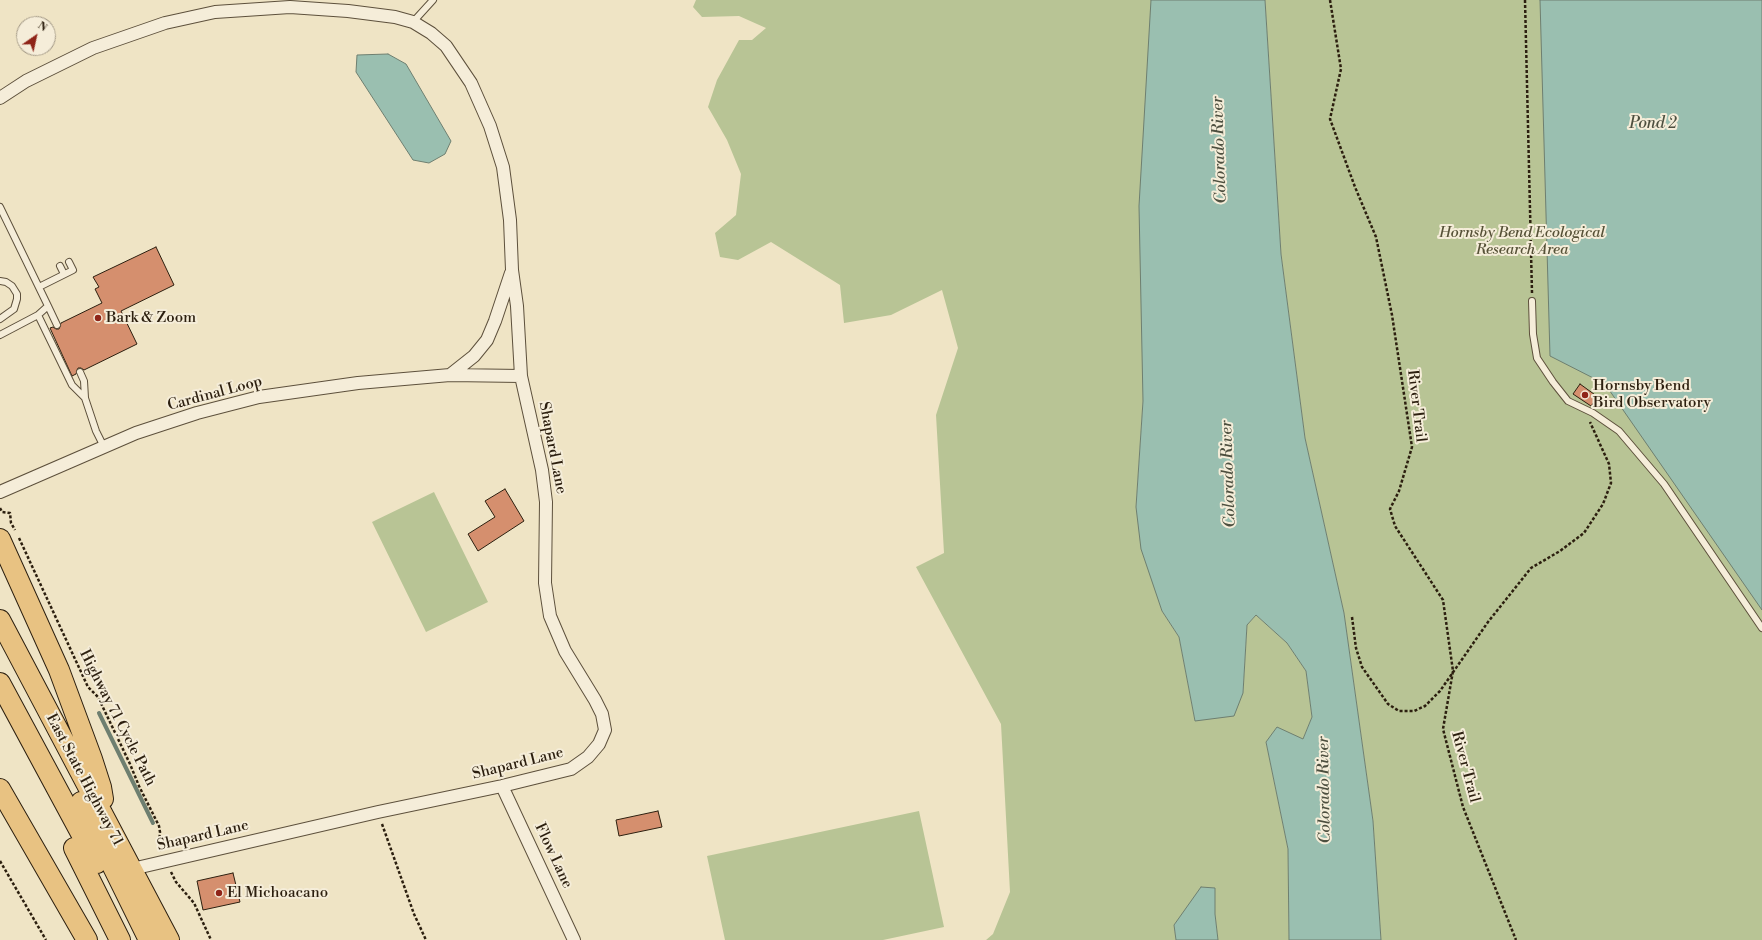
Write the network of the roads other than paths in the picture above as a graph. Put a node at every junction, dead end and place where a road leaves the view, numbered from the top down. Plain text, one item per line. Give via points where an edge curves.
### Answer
1 (433, 0) edge
2 (413, 22) junction
3 (0, 98) edge
4 (0, 207) edge
5 (69, 262) dead end
6 (60, 266) dead end
7 (512, 270) junction
8 (64, 274) junction
9 (0, 277) edge
10 (3, 281) edge
11 (39, 287) junction
12 (1532, 301) road end
13 (48, 306) junction
14 (38, 316) junction
15 (0, 319) edge
16 (57, 325) dead end
17 (0, 335) edge
18 (80, 372) dead end
19 (450, 374) junction
20 (522, 376) junction
21 (85, 398) junction
22 (104, 447) junction
23 (0, 492) edge
24 (0, 539) edge
25 (0, 620) edge
26 (1762, 628) edge
27 (0, 650) edge
28 (0, 683) edge
29 (0, 711) edge
30 (502, 786) junction
31 (0, 790) edge
32 (105, 818) junction
33 (132, 869) junction
34 (87, 940) edge
35 (120, 940) edge
36 (135, 940) edge
37 (149, 940) edge
38 (169, 940) edge
39 (574, 940) edge

1 - 2 lane
2 - 3 street via 396,17 348,11 290,8 215,12 164,23 93,48 26,80
2 - 7 street via 446,46 471,83 490,126 503,167 510,220
4 - 11 lane
5 - 8 lane via 73,270
6 - 8 lane
7 - 19 street via 487,340 474,356
7 - 20 street via 518,306
8 - 11 lane
9 - 10 lane
10 - 15 lane via 17,294 14,309
11 - 13 lane
12 - 26 lane via 1537,358 1568,401 1594,413 1619,431 1664,484
13 - 14 lane
13 - 16 lane
14 - 17 lane
14 - 21 lane via 72,385
18 - 21 lane via 84,381
19 - 20 street, Cardinal Loop
19 - 22 street, Cardinal Loop via 358,383 259,397 197,413 136,433
20 - 30 street, Shapard Lane via 542,470 546,502 545,583 550,616 565,651 602,714 605,730 599,744 588,757 572,769
21 - 22 lane
22 - 23 street, Cardinal Loop
24 - 32 highway via 60,670 101,787
25 - 32 highway, East State Highway 71
27 - 37 highway via 90,820
28 - 36 highway via 106,880
29 - 35 highway via 52,804
30 - 33 street, Shapard Lane
30 - 39 street, Flow Lane
31 - 34 highway
32 - 33 highway, East State Highway 71
33 - 38 highway, East State Highway 71

